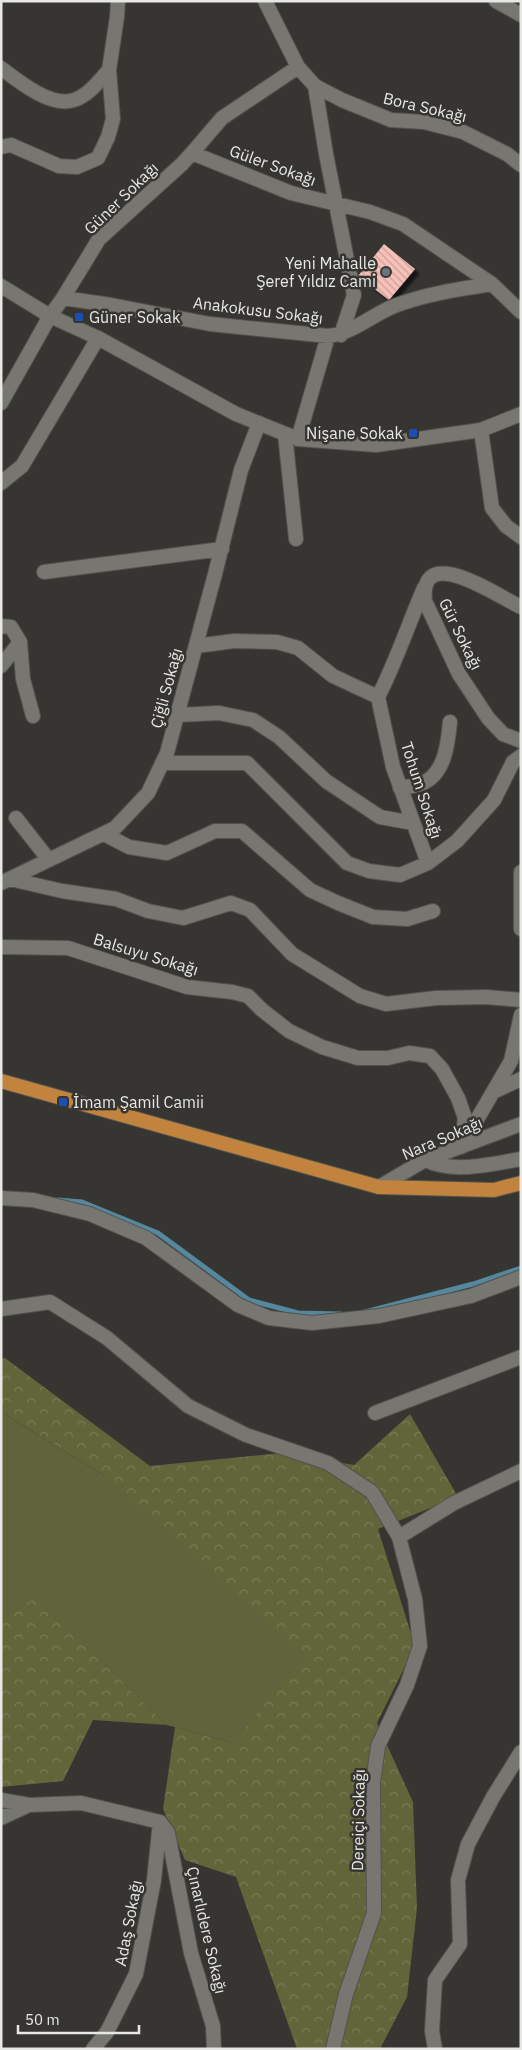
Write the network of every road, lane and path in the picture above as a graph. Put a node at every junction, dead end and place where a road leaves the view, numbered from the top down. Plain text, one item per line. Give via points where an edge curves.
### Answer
1 (118, 1) edge
2 (266, 1) edge
3 (496, 1) edge
4 (521, 15) edge
5 (298, 67) junction
6 (1, 68) edge
7 (108, 70) junction
8 (315, 86) junction
9 (2, 146) edge
10 (192, 152) junction
11 (521, 165) edge
12 (337, 204) junction
13 (492, 284) junction
14 (1, 286) edge
15 (63, 298) junction
16 (521, 312) edge
17 (50, 316) junction
18 (334, 335) junction
19 (98, 338) junction
20 (1, 403) edge
21 (521, 414) edge
22 (259, 423) junction
23 (481, 430) junction
24 (285, 434) junction
25 (298, 439) junction
26 (1, 483) edge
27 (521, 537) edge
28 (296, 539) dead end
29 (222, 549) junction
30 (44, 572) dead end
31 (424, 588) junction
32 (521, 607) edge
33 (1, 626) edge
34 (20, 642) junction
35 (196, 646) junction
36 (1, 666) edge
37 (378, 698) junction
38 (177, 715) junction
39 (33, 716) dead end
40 (450, 722) dead end
41 (521, 741) edge
42 (521, 756) edge
43 (162, 763) junction
44 (400, 788) junction
45 (16, 818) dead end
46 (413, 823) junction
47 (104, 834) junction
48 (49, 860) junction
49 (428, 863) junction
50 (521, 872) edge
51 (6, 881) edge
52 (433, 911) dead end
53 (521, 929) edge
54 (1, 947) edge
55 (521, 1000) edge
56 (521, 1015) edge
57 (521, 1079) edge
58 (1, 1081) edge
59 (493, 1092) junction
60 (521, 1124) edge
61 (461, 1147) junction
62 (521, 1159) edge
63 (425, 1160) junction
64 (521, 1184) edge
65 (379, 1186) junction
66 (1, 1198) edge
67 (521, 1277) edge
68 (1, 1309) edge
69 (521, 1357) edge
70 (375, 1413) dead end
71 (521, 1471) edge
72 (399, 1537) junction
73 (521, 1752) edge
74 (1, 1800) edge
75 (30, 1805) junction
76 (1, 1818) edge
77 (160, 1822) junction
78 (93, 2049) edge
79 (214, 2049) edge
80 (333, 2049) edge
81 (435, 2049) edge

1 - 7 street
2 - 5 street
3 - 4 street
5 - 8 street, Bora Sokağı
5 - 10 street, Güler Sokağı via 222,118
6 - 7 street via 38,93 56,100 73,100 92,89
7 - 9 street via 113,119 98,158 77,167 59,166 11,145
8 - 11 street, Bora Sokağı via 391,120 424,122 463,132 507,154
8 - 12 street
10 - 12 street, Güler Sokağı via 291,193
10 - 15 street, Güner Sokağı via 99,239
12 - 13 street, Güler Sokağı via 403,224
12 - 18 street via 354,295
13 - 16 street, Güler Sokağı
13 - 18 street, Anakokusu Sokağı via 448,290 393,307
14 - 17 street
15 - 17 street
15 - 18 street, Anakokusu Sokağı via 210,324
17 - 19 street
17 - 20 street
18 - 25 street
19 - 22 street via 236,414
19 - 26 street via 22,466
21 - 23 street
22 - 24 street
22 - 29 street, Çiğli Sokağı via 241,470
23 - 25 street via 376,445
23 - 27 street via 492,508 506,526
24 - 25 street
24 - 28 street
29 - 30 street
29 - 35 street, Çiğli Sokağı
31 - 32 street, Gür Sokağı via 428,578 444,572 485,587
31 - 37 street
31 - 41 street, Gür Sokağı via 425,601 459,674 488,718 503,734
33 - 34 street via 11,627
34 - 36 street
34 - 39 street via 23,678
35 - 37 street via 234,641 277,642 298,648 333,676
35 - 38 street, Çiğli Sokağı
37 - 44 street, Tohum Sokağı
38 - 43 street, Çiğli Sokağı
38 - 46 street via 219,713 253,720 279,737 326,781 380,817
40 - 44 street via 447,752 433,776 422,784
42 - 49 street via 513,762 494,800 457,841
43 - 47 street, Çiğli Sokağı via 148,793 115,828
43 - 49 street via 247,764 347,862 369,872 400,874
44 - 46 street, Tohum Sokağı
45 - 48 street
46 - 49 street, Tohum Sokağı
47 - 48 street, Çiğli Sokağı
47 - 52 street via 129,847 167,853 214,831 242,830 310,890 338,903 373,917 407,919
48 - 51 street, Çiğli Sokağı
50 - 53 street
51 - 55 street via 116,899 148,911 183,918 231,902 250,910 292,954 360,996 386,1004 436,998
54 - 61 street, Balsuyu Sokağı via 68,948 187,987 248,996 289,1031 322,1047 358,1058 388,1058 410,1053 430,1056 442,1069 465,1118
56 - 59 street via 511,1061
57 - 59 street
58 - 65 main road
59 - 61 street
60 - 61 street, Nara Sokağı
61 - 63 street, Nara Sokağı
62 - 63 street via 470,1167 438,1167
63 - 65 street, Nara Sokağı
64 - 65 main road via 494,1190
66 - 67 street via 33,1200 90,1214 146,1238 238,1305 269,1318 312,1323 379,1316 472,1296
68 - 72 street, Dereiçi Sokağı via 50,1302 107,1338 188,1406 246,1435 328,1464 372,1492
69 - 70 street
71 - 72 street via 454,1503
72 - 80 street, Dereiçi Sokağı via 414,1599 420,1646 378,1746 373,1783 374,1913 346,1994
73 - 81 street via 468,1844 458,1880 460,1944 435,1980 432,2031
74 - 75 street
75 - 76 street
75 - 77 street via 81,1803
77 - 78 street, Adaş Sokağı via 154,1880 136,1974 107,2032
77 - 79 street, Çınarlıdere Sokağı via 168,1833 191,1953 213,2026

